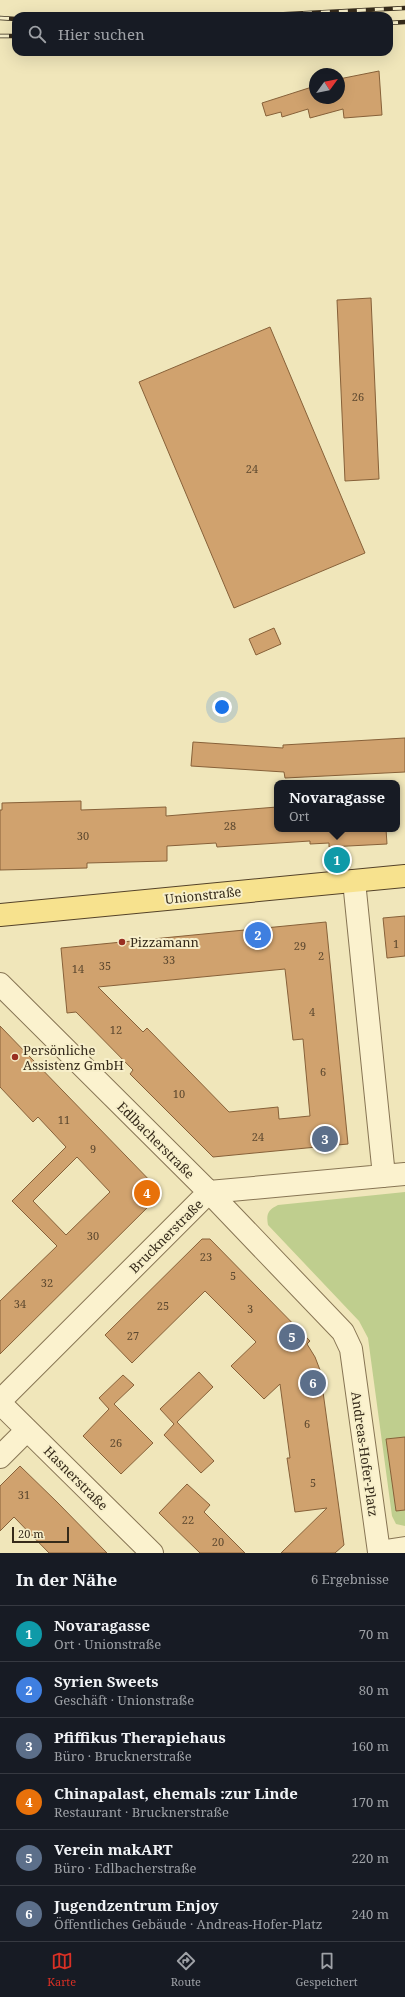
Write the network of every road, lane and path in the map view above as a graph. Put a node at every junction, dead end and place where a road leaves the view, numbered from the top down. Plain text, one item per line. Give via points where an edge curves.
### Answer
1 (405, 876) edge
2 (354, 881) junction
3 (0, 915) edge
4 (0, 984) edge
5 (395, 1175) edge
6 (209, 1192) junction
7 (344, 1332) joint
8 (0, 1402) edge
9 (28, 1430) junction
10 (0, 1457) edge
11 (405, 1548) edge
12 (378, 1552) edge
13 (152, 1553) edge

1 - 2 main road, Unionstraße
2 - 3 main road, Unionstraße
2 - 5 street
4 - 6 street, Edlbacherstraße
5 - 6 street, Brucknerstraße
6 - 7 street, Edlbacherstraße
6 - 8 street, Brucknerstraße
7 - 12 street, Andreas-Hofer-Platz via 351,1349
8 - 9 street, Hasnerstraße
9 - 10 street
9 - 13 street, Hasnerstraße
11 - 12 street, Andreas-Hofer-Platz

